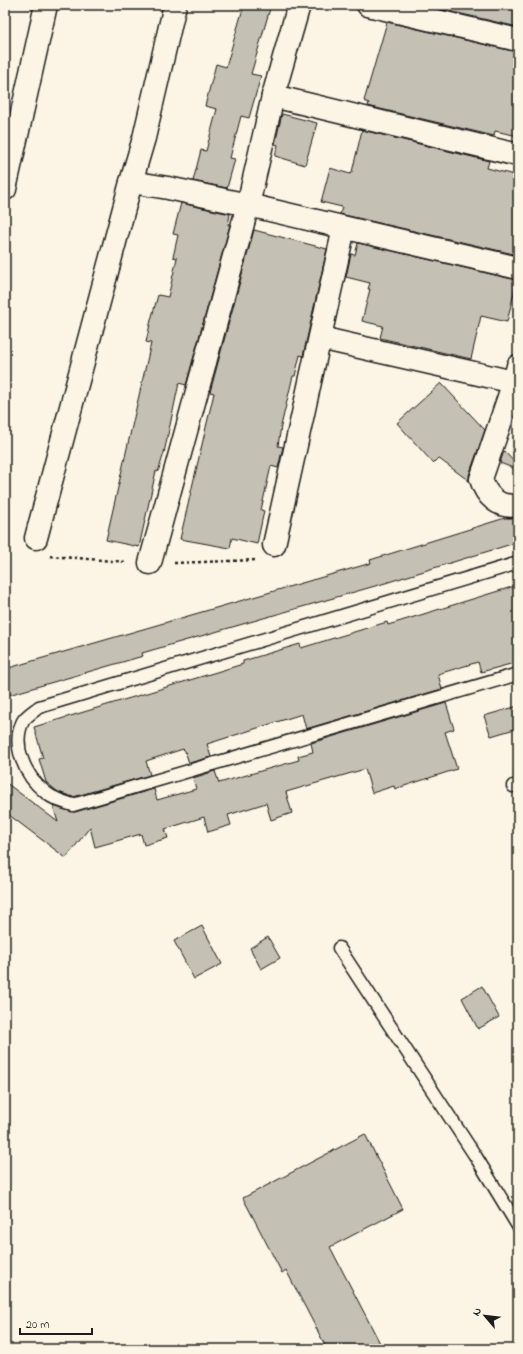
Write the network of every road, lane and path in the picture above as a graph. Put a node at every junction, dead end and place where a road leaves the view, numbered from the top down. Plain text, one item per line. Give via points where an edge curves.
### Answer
1 (46, 5) edge
2 (175, 5) edge
3 (298, 5) edge
4 (368, 5) edge
5 (518, 40) edge
6 (273, 96) junction
7 (518, 155) edge
8 (131, 182) junction
9 (5, 189) edge
10 (248, 206) junction
11 (344, 228) junction
12 (518, 268) edge
13 (320, 338) junction
14 (516, 374) edge
15 (518, 505) edge
16 (36, 538) dead end
17 (274, 545) dead end
18 (150, 563) dead end
19 (518, 564) edge
20 (518, 674) edge
21 (339, 948) dead end
22 (518, 1226) edge

1 - 9 street
2 - 8 street via 144,138
3 - 6 street
4 - 5 street
6 - 7 street
6 - 10 street
8 - 10 street
8 - 16 street
10 - 11 street
10 - 18 street
11 - 12 street
11 - 13 street
13 - 14 street
13 - 17 street
14 - 15 street via 481,479 484,489 493,500 504,505
19 - 20 lane via 39,707 24,720 18,736 19,753 30,776 44,792 73,805
21 - 22 lane via 476,1157

